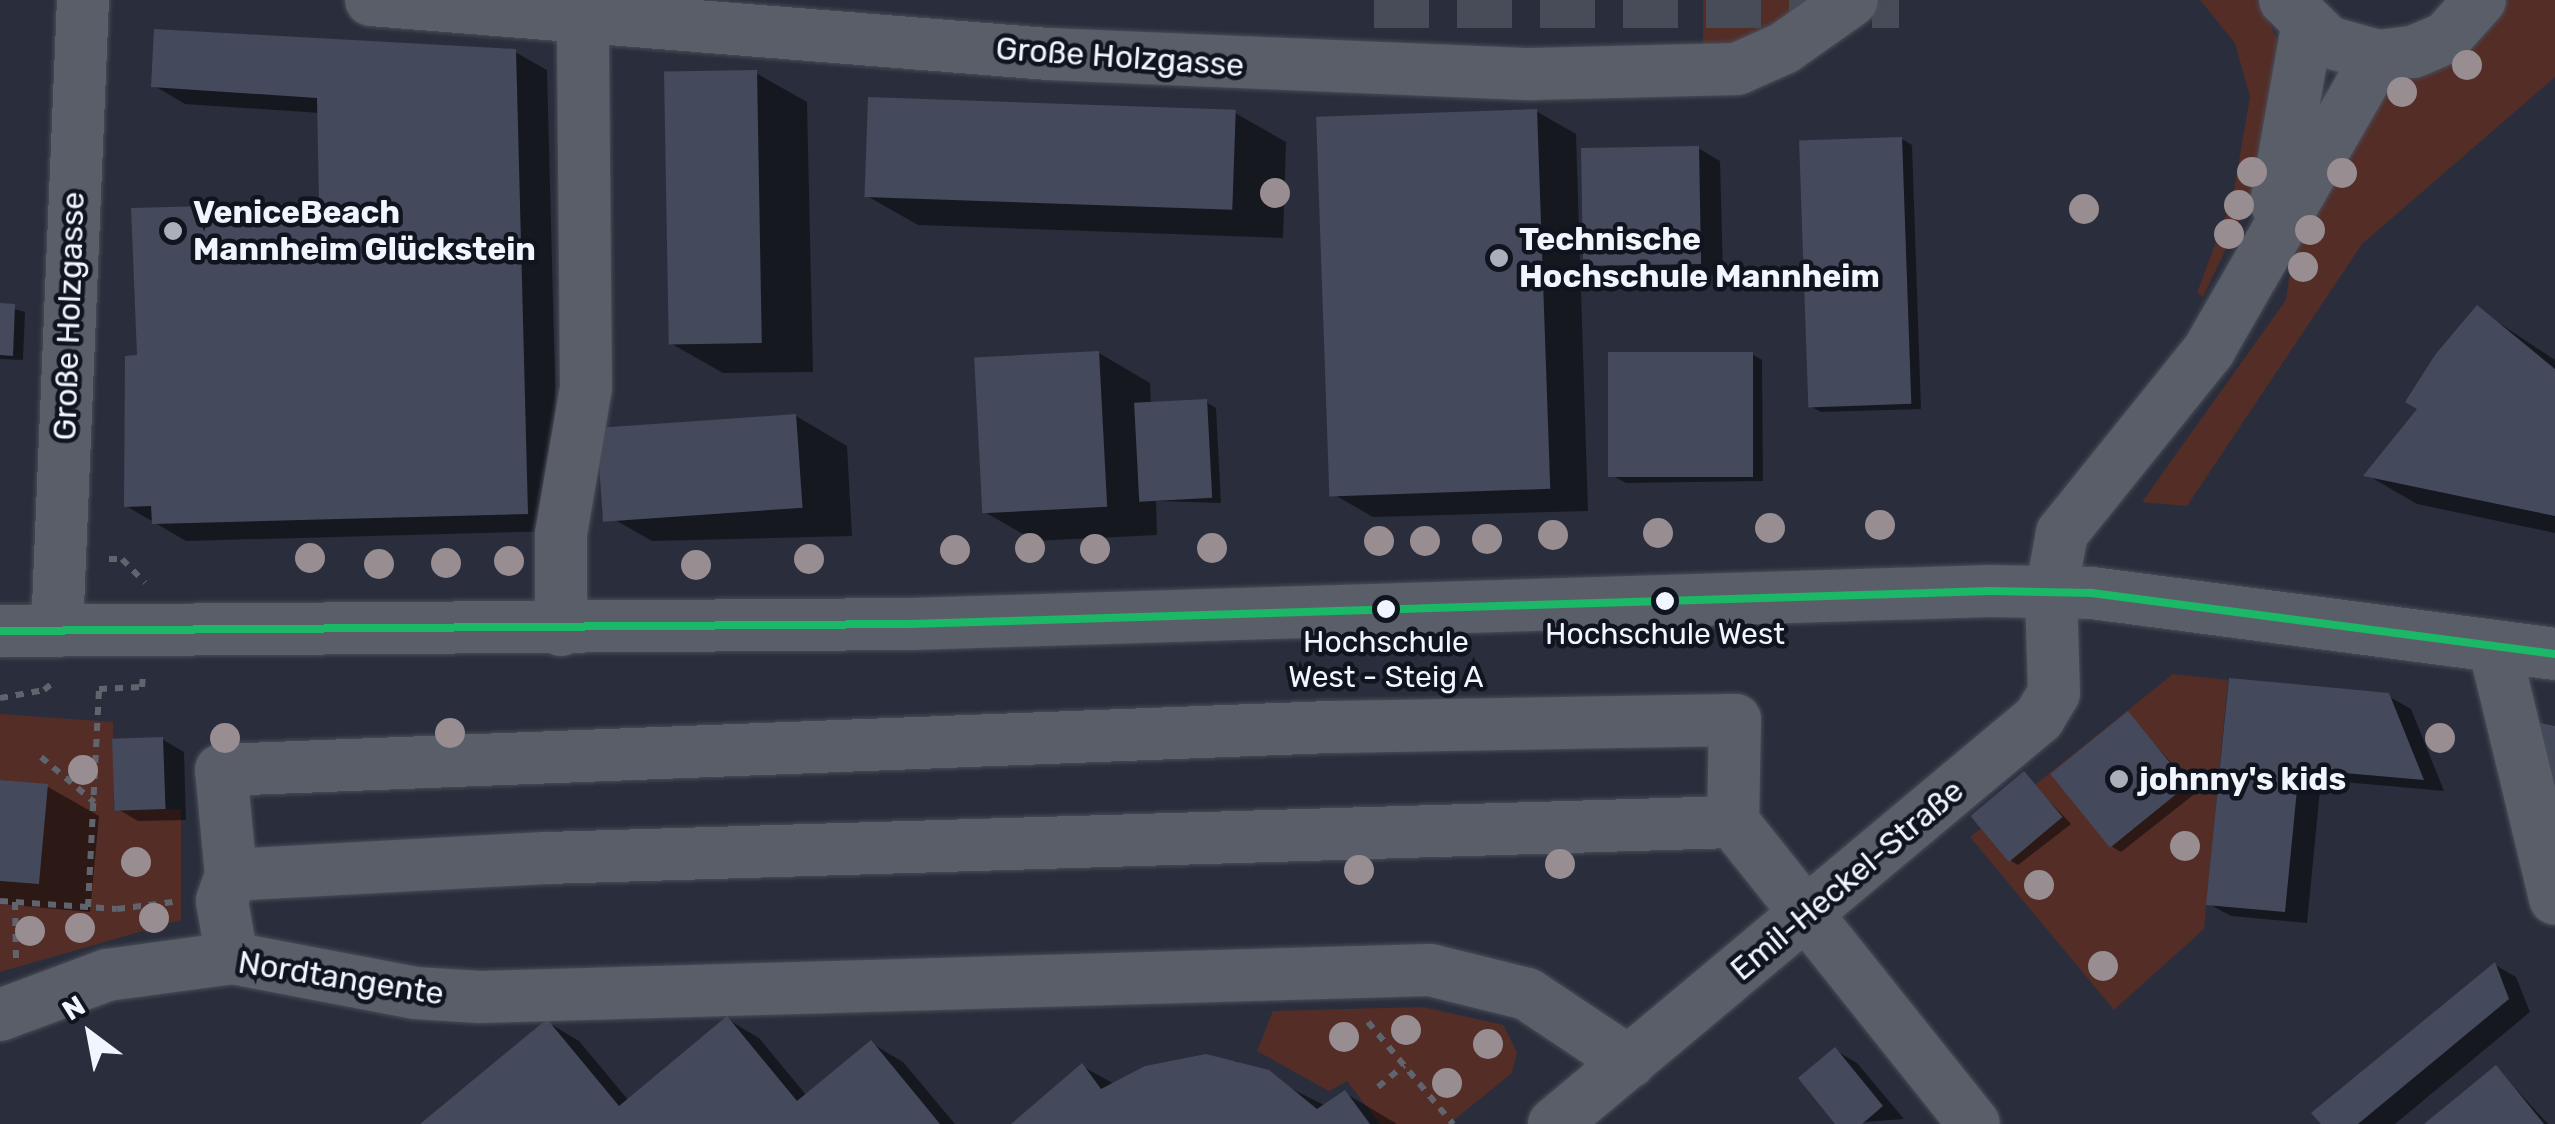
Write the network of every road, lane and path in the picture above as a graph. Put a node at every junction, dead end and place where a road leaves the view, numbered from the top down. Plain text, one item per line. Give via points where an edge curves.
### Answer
1 (83, 0) edge
2 (371, 0) edge
3 (1852, 0) edge
4 (2480, 0) edge
5 (2296, 14) edge
6 (583, 18) junction
7 (2378, 56) junction
8 (2268, 244) junction
9 (2051, 592) junction
10 (561, 630) junction
11 (0, 631) edge
12 (57, 632) junction
13 (144, 634) junction
14 (2494, 646) junction
15 (2555, 654) edge
16 (41, 757) dead end
17 (94, 802) junction
18 (1733, 822) junction
19 (231, 875) junction
20 (2555, 899) edge
21 (0, 901) edge
22 (181, 901) dead end
23 (88, 907) junction
24 (1804, 917) junction
25 (232, 958) junction
26 (1326, 970) junction
27 (0, 1015) edge
28 (1630, 1062) junction
29 (1404, 1066) junction
30 (1378, 1086) dead end
31 (1453, 1124) edge
32 (1554, 1124) edge
33 (1974, 1124) edge

1 - 12 street, Große Holzgasse
2 - 6 street, Große Holzgasse
3 - 6 street, Große Holzgasse via 1784,48 1737,69 1532,74 1048,54
4 - 7 street via 2446,38
5 - 7 street via 2352,52
5 - 8 street
6 - 10 street via 586,388 562,534
7 - 8 street, Emil-Heckel-Straße
8 - 9 street, Emil-Heckel-Straße via 2209,350 2062,533
9 - 10 street
9 - 14 street
9 - 24 street, Emil-Heckel-Straße via 2054,693 2039,718
10 - 13 street
11 - 12 street
12 - 13 street
13 - 17 path via 142,687 99,688
14 - 15 street
14 - 20 street
16 - 17 path
17 - 23 path
18 - 19 street via 546,858
18 - 19 street via 1735,720 1332,726 221,770
18 - 24 street
19 - 25 street via 222,901
21 - 23 path
22 - 23 path
24 - 28 street, Emil-Heckel-Straße
24 - 33 street
25 - 26 street, Nordtangente via 414,993 510,996
25 - 27 street, Nordtangente via 107,975
26 - 28 street, Nordtangente via 1430,970 1482,978 1563,1014
26 - 29 path
28 - 32 street, Emil-Heckel-Straße
29 - 30 path
29 - 31 path

